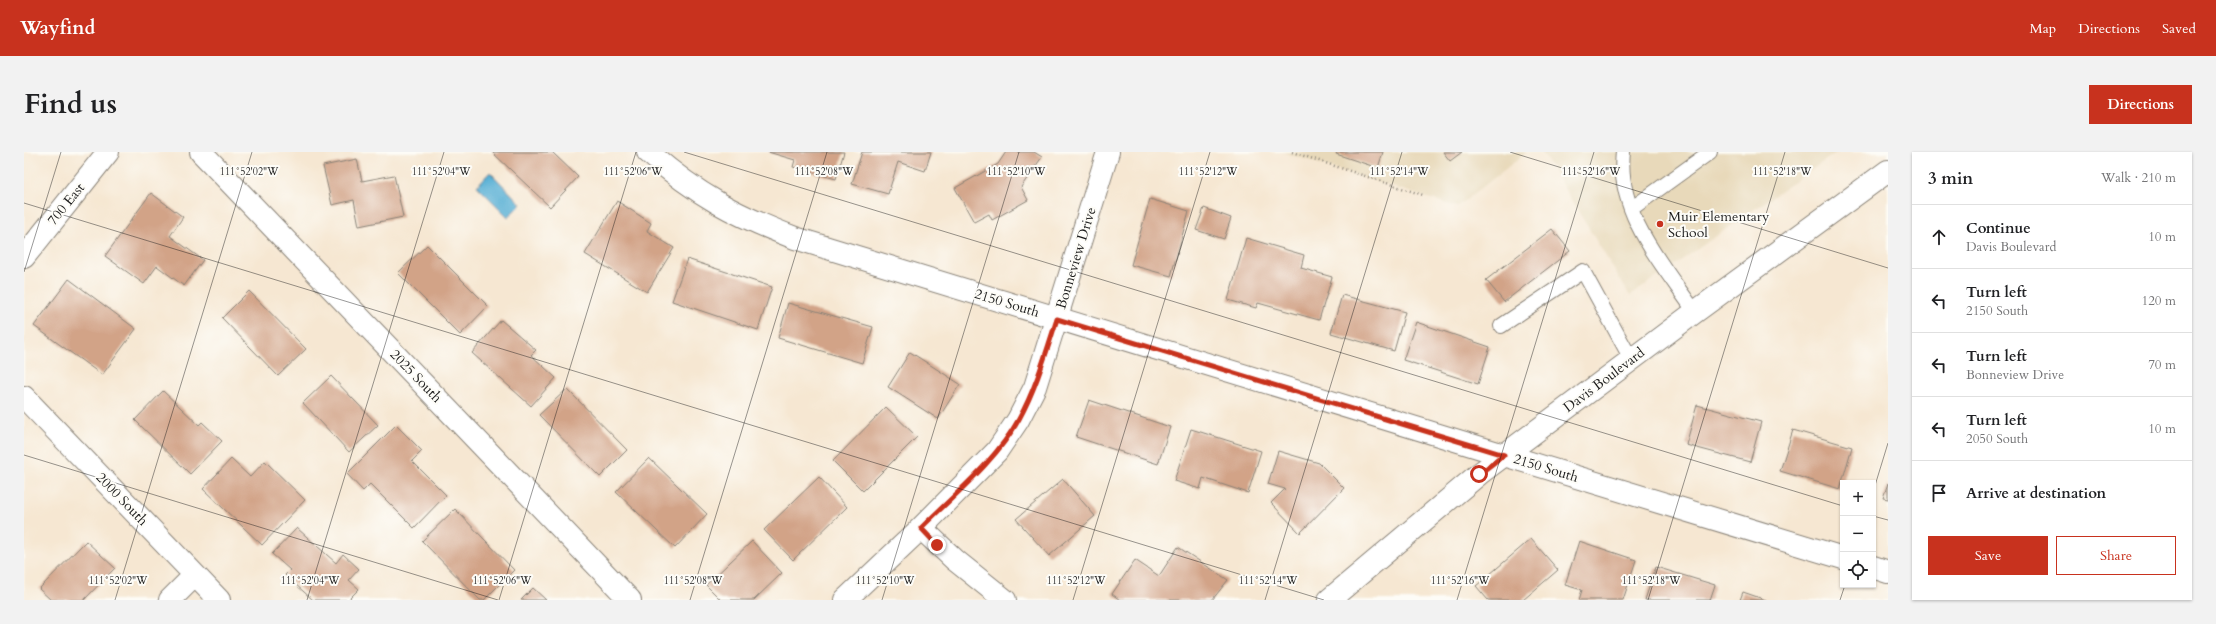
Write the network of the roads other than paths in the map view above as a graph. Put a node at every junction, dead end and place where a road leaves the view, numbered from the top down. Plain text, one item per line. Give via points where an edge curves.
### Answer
1 (108, 152) edge
2 (201, 152) edge
3 (648, 152) edge
4 (1108, 152) edge
5 (1623, 152) edge
6 (1710, 152) edge
7 (1888, 171) edge
8 (1631, 209) junction
9 (24, 257) edge
10 (1695, 312) junction
11 (1057, 319) junction
12 (1501, 326) dead end
13 (1631, 359) junction
14 (24, 397) edge
15 (1504, 455) junction
16 (921, 528) junction
17 (1840, 557) edge
18 (1876, 568) edge
19 (1888, 572) edge
20 (195, 575) junction
21 (170, 600) edge
22 (219, 600) edge
23 (630, 600) edge
24 (845, 600) edge
25 (1005, 600) edge
26 (1329, 600) edge

1 - 9 street, 700 East
2 - 23 street, 2025 South
3 - 11 street, 2150 South via 675,176 710,200 752,221 796,238
4 - 11 street, Bonneview Drive
5 - 8 lane via 1621,168
6 - 8 lane
7 - 10 street, Davis Boulevard
8 - 10 lane via 1640,231
10 - 13 street, Davis Boulevard
11 - 15 street, 2150 South
11 - 16 street, Bonneview Drive via 1035,387 1018,420 997,451
12 - 13 lane via 1583,271
13 - 15 street, Davis Boulevard
14 - 20 street, 2000 South
15 - 17 street, 2150 South
15 - 26 street, Davis Boulevard
16 - 24 street, Bonneview Drive
16 - 25 street via 955,560
18 - 19 street
20 - 21 street
20 - 22 street, 2000 South

